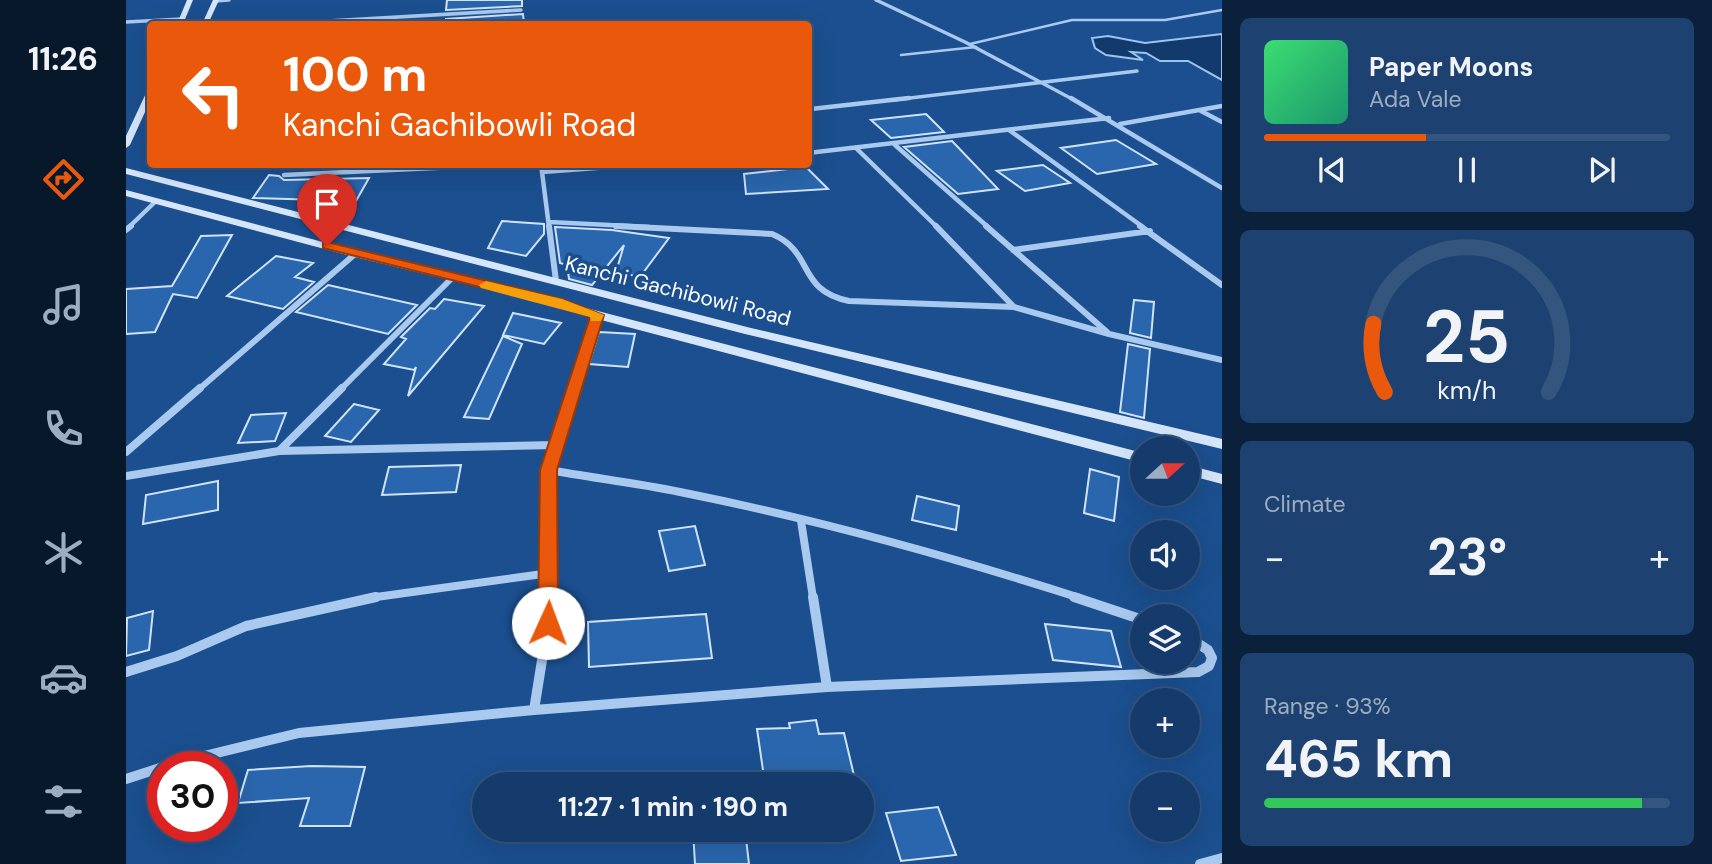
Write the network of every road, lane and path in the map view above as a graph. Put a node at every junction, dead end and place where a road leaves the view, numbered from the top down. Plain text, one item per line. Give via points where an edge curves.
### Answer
1 (190, 0) edge
2 (216, 0) edge
3 (229, 0) edge
4 (876, 0) edge
5 (522, 10) dead end
6 (1222, 10) edge
7 (181, 21) edge
8 (206, 21) edge
9 (328, 21) edge
10 (126, 22) edge
11 (147, 22) edge
12 (973, 45) junction
13 (901, 55) dead end
14 (1137, 71) dead end
15 (1045, 84) junction
16 (147, 100) edge
17 (1222, 106) edge
18 (812, 108) edge
19 (1200, 111) junction
20 (1109, 118) junction
21 (138, 122) junction
22 (1222, 122) edge
23 (1120, 124) junction
24 (1009, 130) junction
25 (126, 132) edge
26 (126, 145) edge
27 (895, 145) junction
28 (856, 149) junction
29 (812, 153) edge
30 (155, 168) edge
31 (436, 168) edge
32 (542, 168) edge
33 (590, 168) edge
34 (126, 171) edge
35 (543, 172) junction
36 (284, 175) dead end
37 (151, 179) junction
38 (1222, 188) edge
39 (204, 191) junction
40 (126, 193) edge
41 (156, 201) junction
42 (179, 205) junction
43 (549, 222) junction
44 (126, 229) edge
45 (1150, 231) junction
46 (1013, 250) junction
47 (355, 254) junction
48 (453, 277) junction
49 (556, 281) junction
50 (1222, 285) edge
51 (1013, 307) junction
52 (597, 315) junction
53 (1109, 334) junction
54 (1222, 360) edge
55 (1222, 444) edge
56 (555, 445) junction
57 (279, 451) junction
58 (126, 452) edge
59 (1130, 455) edge
60 (549, 470) junction
61 (1200, 473) edge
62 (126, 476) edge
63 (1222, 479) edge
64 (802, 521) junction
65 (550, 573) junction
66 (1130, 616) edge
67 (1200, 645) edge
68 (1200, 671) edge
69 (126, 672) edge
70 (1149, 674) edge
71 (827, 687) junction
72 (534, 710) junction
73 (227, 751) edge
74 (147, 772) edge
75 (126, 779) edge
76 (1222, 858) edge
77 (1200, 864) edge

1 - 7 main road
2 - 3 street
2 - 8 main road
4 - 12 street
5 - 9 street
6 - 12 lane via 1165,20 1072,20
10 - 11 street
12 - 13 lane
12 - 15 street
14 - 15 street
15 - 18 street
15 - 20 street
16 - 21 main road
17 - 19 street
19 - 22 street
19 - 23 street
20 - 23 street
20 - 24 street
21 - 25 main road
21 - 26 main road
23 - 38 street
24 - 27 street
24 - 45 street
27 - 28 street
27 - 46 street
28 - 29 street
28 - 51 street
30 - 37 main road
31 - 36 street
32 - 35 street
33 - 35 street
34 - 37 main road, Kanchi Gachibowli Road
35 - 43 street
37 - 39 main road, Kanchi Gachibowli Road
39 - 42 main road
39 - 49 main road, Kanchi Gachibowli Road
40 - 41 main road, Kanchi Gachibowli Road
41 - 42 main road, Kanchi Gachibowli Road
41 - 44 street
42 - 47 main road, Kanchi Gachibowli Road
43 - 49 street
43 - 51 street via 772,234 793,245 819,288 831,297
45 - 46 street
45 - 50 street
46 - 53 street
47 - 48 main road, Kanchi Gachibowli Road
47 - 58 street
48 - 52 main road, Kanchi Gachibowli Road
48 - 57 street
49 - 55 main road, Kanchi Gachibowli Road
51 - 53 street
52 - 56 street
52 - 59 main road, Kanchi Gachibowli Road
53 - 54 street
56 - 57 street
56 - 60 street
57 - 62 street
60 - 64 street via 695,495
60 - 65 street
61 - 63 main road
64 - 66 street
64 - 71 street
65 - 69 street via 388,594 246,626
65 - 72 street via 548,623
67 - 68 street via 1212,658
70 - 71 street
71 - 72 street
72 - 73 street via 299,733
74 - 75 street
76 - 77 street

